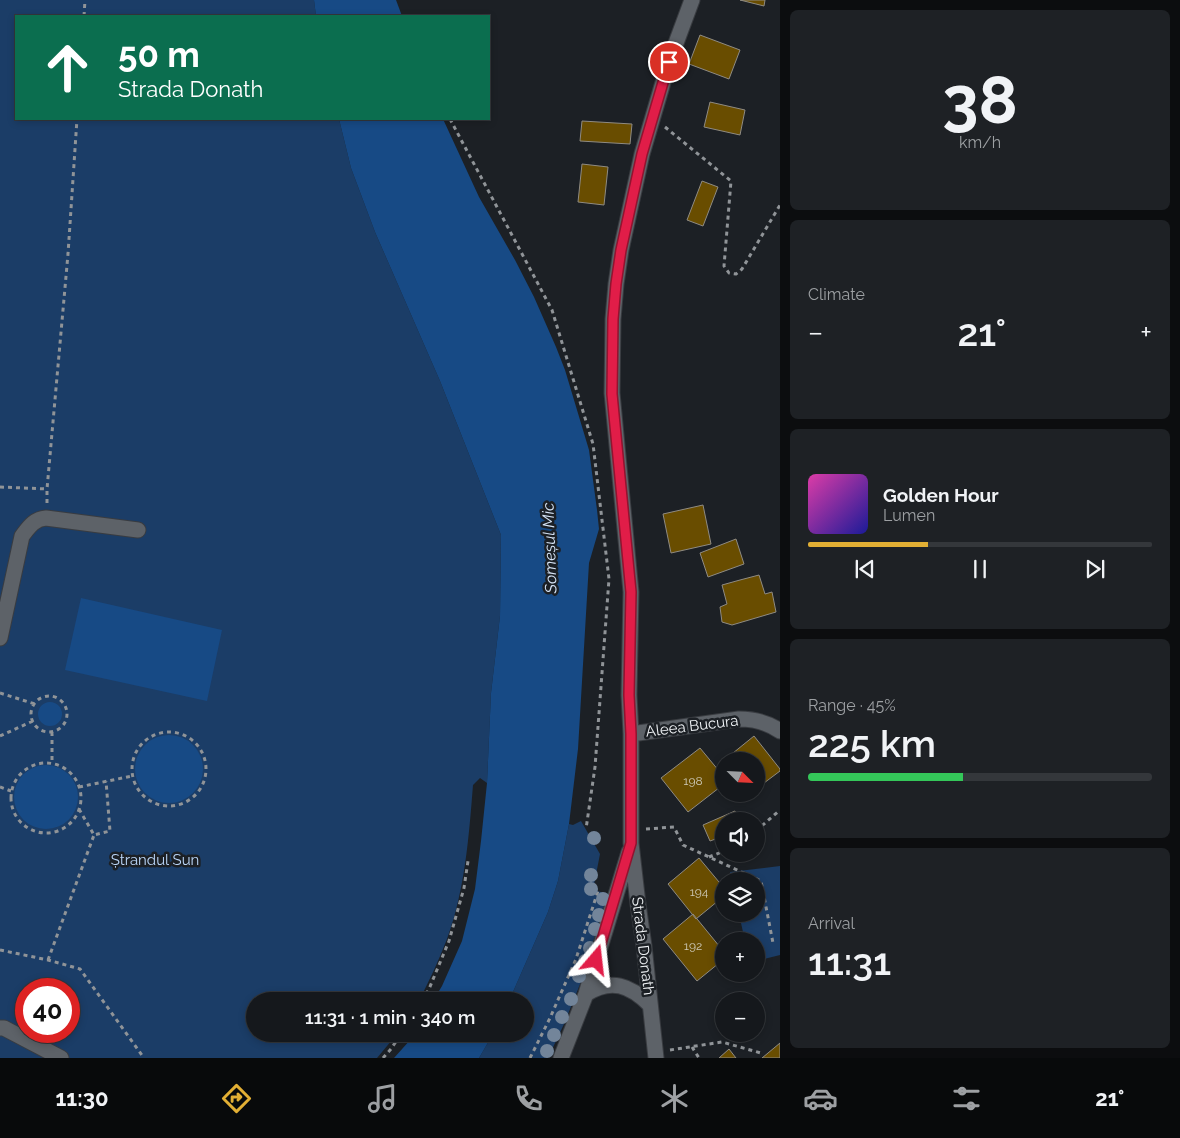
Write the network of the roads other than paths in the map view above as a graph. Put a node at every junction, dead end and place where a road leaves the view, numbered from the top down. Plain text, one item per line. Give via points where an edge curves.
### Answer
1 (692, 0) edge
2 (138, 530) dead end
3 (0, 638) edge
4 (780, 731) edge
5 (631, 734) junction
6 (631, 837) junction
7 (586, 994) junction
8 (650, 1005) junction
9 (0, 1028) edge
10 (655, 1055) edge
11 (61, 1058) edge
12 (561, 1058) edge

1 - 5 street, Strada Donath via 669,62 642,154 621,250 613,319 612,394 631,592
2 - 3 street via 46,518 31,524 22,536
4 - 5 street, Aleea Bucura via 763,722 739,719
5 - 6 street, Strada Donath
6 - 7 street
6 - 8 street, Strada Donath
7 - 8 street, Strada Donath via 603,986 617,986 634,992
7 - 12 street
8 - 10 street, Strada Donath
9 - 11 street

